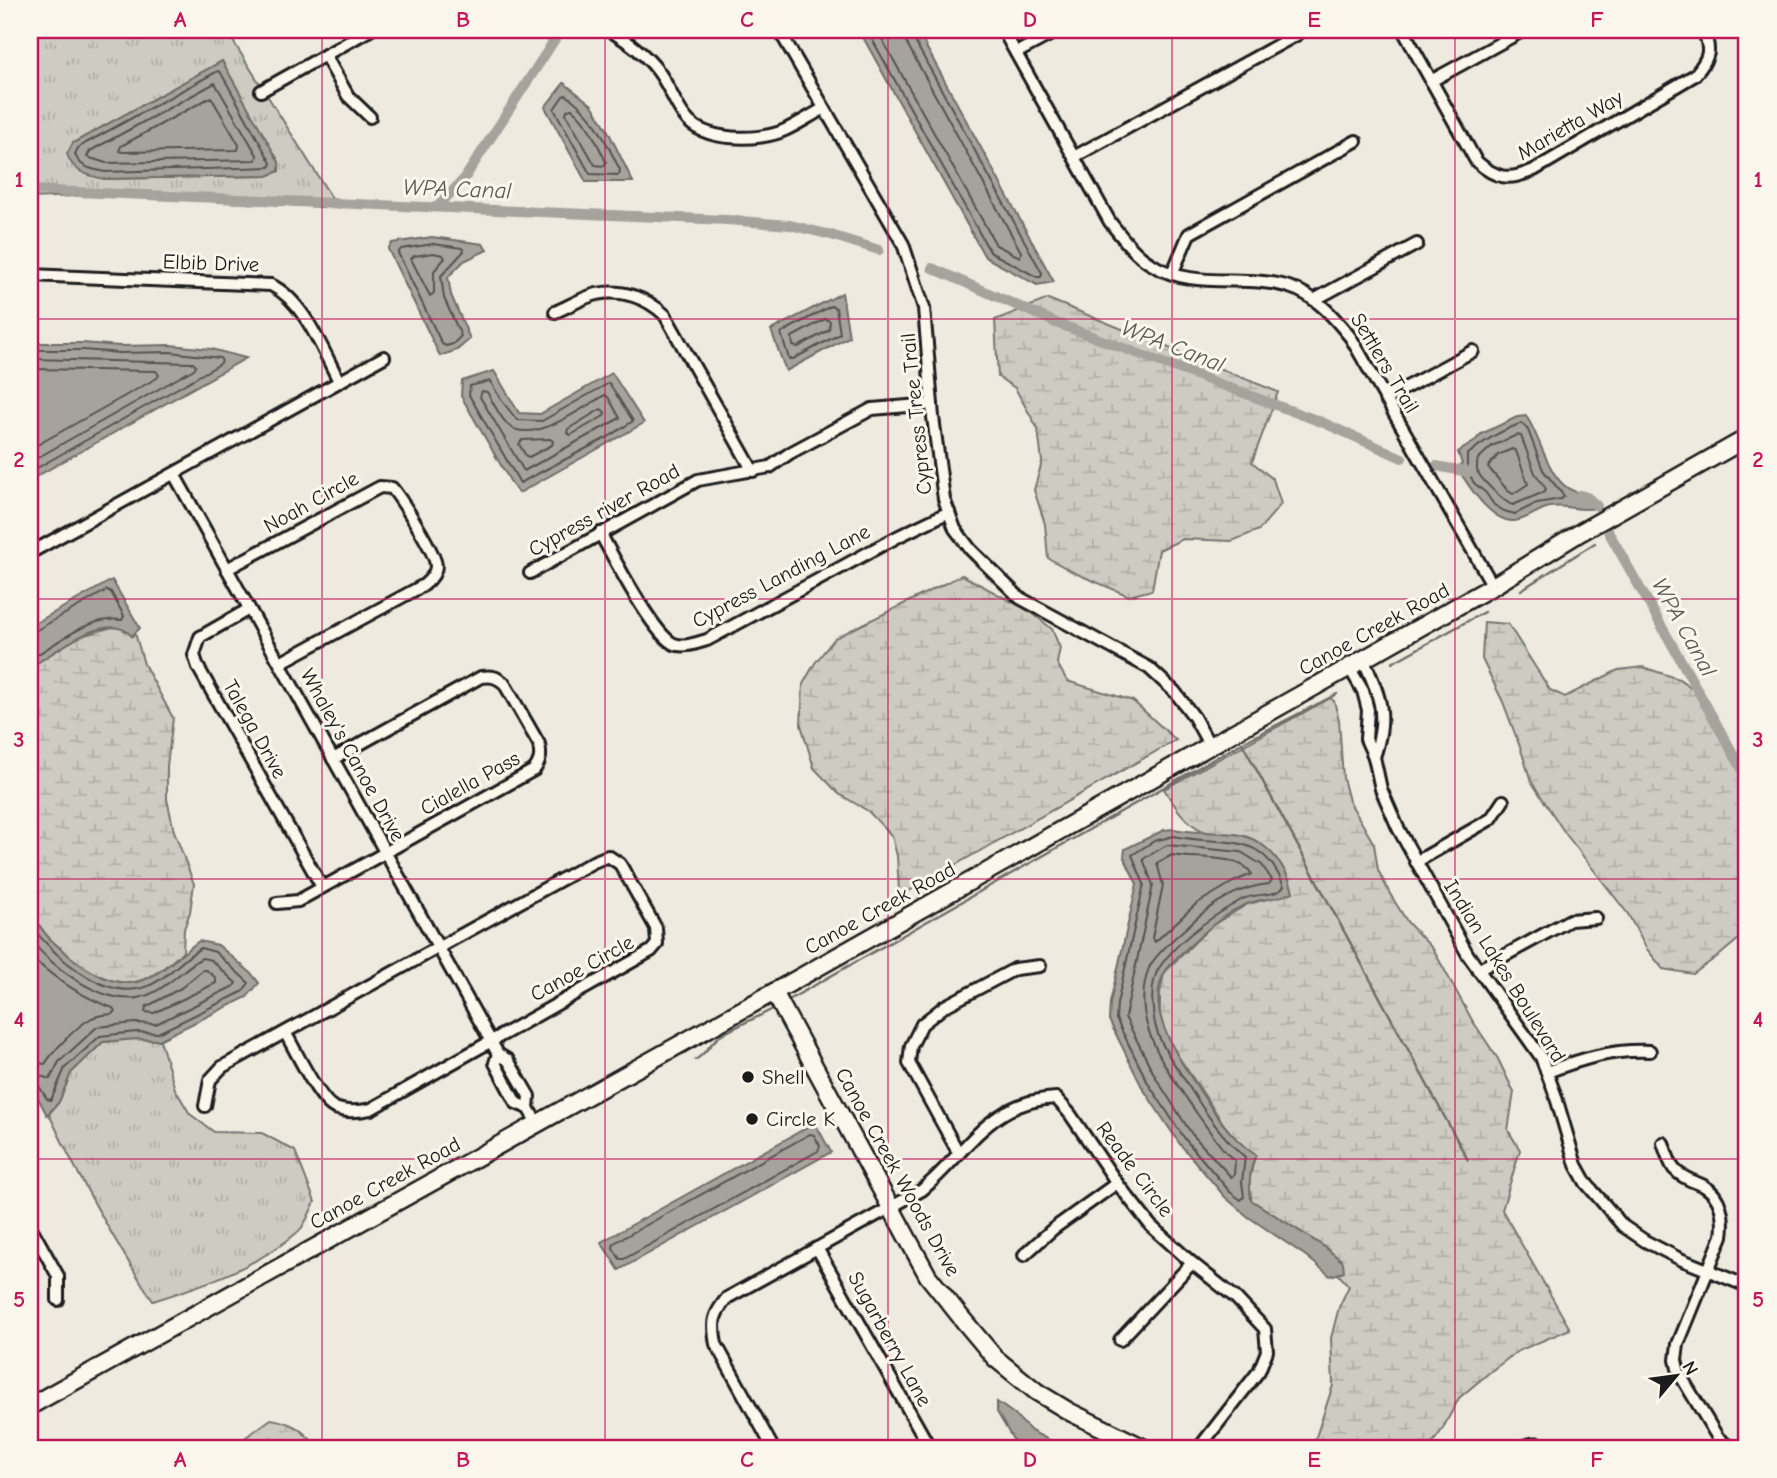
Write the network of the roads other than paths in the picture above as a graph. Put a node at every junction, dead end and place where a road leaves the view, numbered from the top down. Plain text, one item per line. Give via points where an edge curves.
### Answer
1 (370, 30) edge
2 (609, 30) edge
3 (779, 30) edge
4 (1003, 30) edge
5 (1059, 30) edge
6 (1403, 30) edge
7 (1524, 30) edge
8 (1703, 30) edge
9 (1298, 34) dead end
10 (1016, 53) junction
11 (325, 55) junction
12 (1431, 80) junction
13 (261, 92) dead end
14 (823, 109) junction
15 (370, 117) dead end
16 (1356, 141) dead end
17 (1074, 157) junction
18 (1417, 244) dead end
19 (1172, 274) junction
20 (30, 275) edge
21 (1314, 300) junction
22 (555, 312) dead end
23 (1473, 351) dead end
24 (384, 357) dead end
25 (339, 381) junction
26 (1385, 399) junction
27 (932, 404) junction
28 (1747, 438) edge
29 (753, 471) junction
30 (174, 474) junction
31 (949, 512) junction
32 (600, 533) junction
33 (30, 553) edge
34 (227, 569) junction
35 (530, 573) dead end
36 (1493, 586) junction
37 (249, 609) junction
38 (280, 663) junction
39 (1356, 663) junction
40 (1210, 746) junction
41 (333, 758) junction
42 (1503, 801) dead end
43 (385, 852) junction
44 (1416, 862) junction
45 (322, 887) junction
46 (277, 903) dead end
47 (1596, 918) dead end
48 (439, 947) junction
49 (1040, 966) dead end
50 (1478, 970) junction
51 (774, 992) junction
52 (285, 1032) junction
53 (491, 1041) junction
54 (1650, 1051) dead end
55 (1547, 1072) junction
56 (205, 1106) dead end
57 (537, 1123) junction
58 (1663, 1143) dead end
59 (958, 1152) junction
60 (1117, 1183) junction
61 (891, 1209) junction
62 (30, 1226) edge
63 (817, 1248) junction
64 (1024, 1255) dead end
65 (1192, 1263) junction
66 (1709, 1270) junction
67 (1747, 1286) edge
68 (58, 1300) dead end
69 (1120, 1340) dead end
70 (30, 1406) edge
71 (1535, 1430) dead end
72 (1532, 1443) junction
73 (773, 1448) edge
74 (930, 1448) edge
75 (1144, 1448) edge
76 (1199, 1448) edge
77 (1520, 1448) edge
78 (1549, 1448) edge
79 (1736, 1448) edge

1 - 11 street
2 - 14 street via 657,70 686,119 704,133 748,138 773,134
3 - 14 street, Cypress Tree Trail
4 - 10 street, Settlers Trail
5 - 10 street
6 - 12 street, Marietta Way
7 - 12 street
8 - 12 street, Marietta Way via 1709,43 1707,61 1696,75 1519,177 1490,173 1476,161
9 - 17 street
10 - 17 street, Settlers Trail
11 - 13 street
11 - 15 street via 348,96
14 - 27 street, Cypress Tree Trail via 903,244 924,308
16 - 19 street via 1189,234
17 - 19 street, Settlers Trail via 1110,222 1129,246
18 - 21 street
19 - 21 street, Settlers Trail via 1267,282 1292,287
20 - 25 street, Elbib Drive via 271,285 296,304
21 - 26 street, Settlers Trail via 1351,338
22 - 29 street via 596,294 635,295 654,304 665,315
23 - 26 street
24 - 25 street
25 - 30 street
26 - 36 street, Settlers Trail
27 - 29 street, Cypress river Road via 872,409 770,467
27 - 31 street, Cypress Tree Trail
28 - 36 main road, Canoe Creek Road
29 - 32 street, Cypress river Road via 698,480
30 - 33 street
30 - 34 street, Whaley's Canoe Drive
31 - 32 street, Cypress Landing Lane via 688,646 663,636
31 - 40 street, Cypress Tree Trail via 971,550 1020,598 1158,676 1181,700
32 - 35 street, Cypress river Road
34 - 37 street, Whaley's Canoe Drive
34 - 38 street, Noah Circle via 380,486 399,496 426,543 436,567 424,585
36 - 39 main road, Canoe Creek Road
37 - 38 street, Whaley's Canoe Drive
37 - 45 street, Talega Drive via 200,637 194,655
38 - 41 street, Whaley's Canoe Drive
39 - 40 main road, Canoe Creek Road
39 - 44 street, Indian Lakes Boulevard via 1368,710 1366,738 1381,789
40 - 51 main road, Canoe Creek Road
41 - 43 street, Whaley's Canoe Drive
41 - 43 street, Cialella Pass via 489,676 504,683 539,744 541,755 534,770
42 - 44 street via 1491,819
43 - 45 street, Cialella Pass
43 - 48 street, Whaley's Canoe Drive
44 - 50 street, Indian Lakes Boulevard
45 - 46 street, Cialella Pass via 298,901
47 - 50 street via 1570,920
48 - 52 street, Canoe Circle
48 - 53 street, Whaley's Canoe Drive
48 - 53 street, Canoe Circle via 608,856 620,864 656,928 657,944 651,951
49 - 59 street via 1015,969 945,1006 922,1024 911,1045 909,1063
50 - 55 street, Indian Lakes Boulevard via 1533,1045
51 - 57 main road, Canoe Creek Road
51 - 61 main road, Canoe Creek Woods Drive
52 - 53 street, Canoe Circle via 322,1097 331,1106 358,1112
52 - 56 street, Canoe Circle via 222,1067 210,1080
53 - 57 street, Whaley's Canoe Drive via 498,1054 495,1063 516,1103 528,1108
54 - 55 street via 1629,1049 1585,1057
55 - 66 street, Indian Lakes Boulevard via 1576,1165 1602,1204 1645,1241
57 - 70 main road, Canoe Creek Road
58 - 66 street via 1672,1166 1706,1187 1721,1207 1723,1236
59 - 60 street, Reade Circle via 1017,1105 1056,1098
59 - 61 street, Reade Circle via 943,1173
60 - 64 street
60 - 65 street, Reade Circle via 1151,1226
61 - 63 street, Reade Circle
61 - 75 main road, Canoe Creek Woods Drive via 928,1276 995,1358 1070,1412
62 - 68 street via 58,1276
63 - 73 street, Reade Circle via 727,1298 712,1326 716,1344
63 - 74 street, Sugarberry Lane
65 - 69 street
65 - 76 street, Reade Circle via 1254,1315 1265,1329 1267,1351 1259,1371
66 - 67 street, Indian Lakes Boulevard
66 - 79 street via 1678,1344 1676,1360 1679,1373 1718,1438
71 - 72 street
72 - 77 street
72 - 78 street

